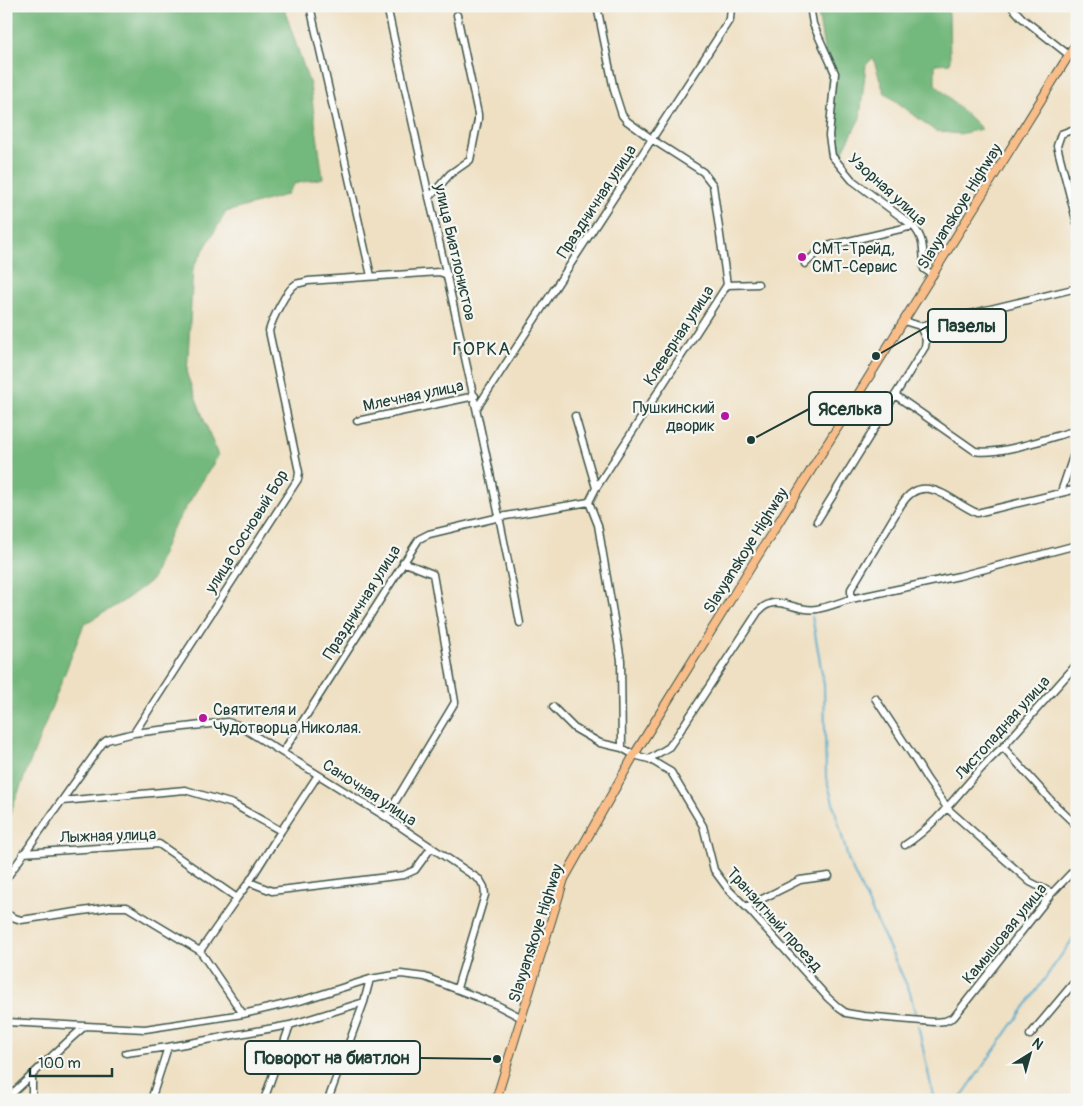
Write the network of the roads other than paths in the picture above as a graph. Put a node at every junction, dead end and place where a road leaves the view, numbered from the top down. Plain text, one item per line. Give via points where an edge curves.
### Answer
1 (310, 6) edge
2 (387, 6) edge
3 (597, 6) edge
4 (731, 6) edge
5 (810, 6) edge
6 (1011, 6) edge
7 (457, 15) dead end
8 (1077, 42) edge
9 (1069, 55) junction
10 (1077, 128) edge
11 (653, 140) junction
12 (428, 198) junction
13 (1077, 223) edge
14 (913, 226) junction
15 (805, 264) dead end
16 (933, 275) junction
17 (371, 276) junction
18 (448, 276) junction
19 (758, 284) dead end
20 (727, 285) junction
21 (1077, 288) edge
22 (904, 321) junction
23 (920, 326) junction
24 (895, 395) junction
25 (475, 396) junction
26 (477, 408) junction
27 (574, 416) dead end
28 (357, 421) dead end
29 (1077, 430) edge
30 (1077, 445) edge
31 (596, 488) junction
32 (1077, 489) edge
33 (1061, 492) junction
34 (589, 502) junction
35 (500, 517) junction
36 (817, 521) dead end
37 (1077, 545) edge
38 (403, 562) junction
39 (852, 599) junction
40 (520, 623) dead end
41 (1077, 664) edge
42 (875, 698) dead end
43 (553, 707) dead end
44 (134, 733) junction
45 (1002, 747) junction
46 (622, 748) junction
47 (283, 752) junction
48 (634, 755) junction
49 (649, 759) junction
50 (318, 775) junction
51 (62, 800) junction
52 (948, 809) junction
53 (386, 817) junction
54 (1077, 826) edge
55 (281, 831) junction
56 (904, 845) dead end
57 (431, 848) junction
58 (24, 853) junction
59 (1077, 867) edge
60 (829, 876) dead end
61 (6, 879) edge
62 (249, 882) junction
63 (1052, 893) junction
64 (237, 898) junction
65 (746, 907) junction
66 (6, 913) edge
67 (200, 951) junction
68 (370, 979) junction
69 (1077, 980) edge
70 (457, 988) junction
71 (364, 1002) junction
72 (243, 1014) junction
73 (954, 1017) joint
74 (522, 1018) junction
75 (6, 1022) edge
76 (290, 1025) junction
77 (84, 1027) junction
78 (1030, 1035) dead end
79 (168, 1048) junction
80 (126, 1053) dead end
81 (32, 1076) junction
82 (6, 1099) edge
83 (32, 1100) edge
84 (151, 1100) edge
85 (264, 1100) edge
86 (328, 1100) edge
87 (496, 1100) edge

1 - 17 street
2 - 12 street, улица Биатлонистов
3 - 11 street, Клеверная улица via 622,115
4 - 11 street, Праздничная улица via 730,19
5 - 14 street, Узорная улица via 813,24 835,73 829,136 832,156 852,180
6 - 9 street
7 - 12 street via 478,120 470,160 450,174
8 - 9 main road, Slavyanskoye Highway
9 - 16 main road, Slavyanskoye Highway
10 - 13 street via 1062,134 1057,143
11 - 20 street, Клеверная улица via 704,172 713,185
11 - 26 street, Праздничная улица
12 - 18 street, улица Биатлонистов
14 - 15 street via 823,246
14 - 16 street, Узорная улица via 923,241 924,269
16 - 22 main road, Slavyanskoye Highway
17 - 18 street, улица Сосновый Бор via 439,272
17 - 44 street, улица Сосновый Бор via 296,284 275,314 269,331 298,479
18 - 25 street, улица Биатлонистов
19 - 20 street, Клеверная улица
20 - 31 street, Клеверная улица
21 - 23 street
22 - 23 street
22 - 48 main road, Slavyanskoye Highway
23 - 24 street via 926,340 925,347
24 - 29 street via 975,451 995,452
24 - 36 street
25 - 26 street, улица Биатлонистов
25 - 28 street, Млечная улица
26 - 35 street, улица Биатлонистов
27 - 31 street
30 - 33 street
31 - 34 street, Клеверная улица
32 - 33 street
33 - 39 street via 977,513 933,488 917,490 906,498 851,589
34 - 35 street, Праздничная улица
34 - 46 street via 598,525 621,660
35 - 38 street, Праздничная улица via 429,534 419,539
35 - 40 street, улица Биатлонистов
37 - 39 street via 959,576
38 - 47 street, Праздничная улица
38 - 53 street via 433,574 455,702
39 - 49 street via 816,609 775,602 765,605 674,741
41 - 45 street, Листопадная улица
42 - 52 street
43 - 46 street, Транзитный проезд via 574,728 600,743
44 - 47 street, Саночная улица via 227,722 238,725
44 - 51 street via 102,744
45 - 52 street, Листопадная улица
45 - 54 street
46 - 48 street, Транзитный проезд
47 - 50 street, Саночная улица
48 - 49 street, Транзитный проезд
48 - 74 main road, Slavyanskoye Highway via 564,879
49 - 65 street, Транзитный проезд via 671,772 702,826 714,870
50 - 53 street, Саночная улица
50 - 55 street
51 - 55 street via 185,790 233,804
51 - 58 street
52 - 56 street, Листопадная улица
52 - 63 street via 1030,882
53 - 57 street, Саночная улица
55 - 62 street
57 - 62 street via 415,870 404,875 272,891
57 - 70 street, Саночная улица via 480,880 484,887 485,895
58 - 61 street
58 - 64 street, Лыжная улица via 159,844
59 - 63 street, Камышовая улица
60 - 65 street via 800,880
62 - 64 street
63 - 73 street, Камышовая улица
64 - 67 street
65 - 73 street, Транзитный проезд via 828,998 846,1013 934,1022
66 - 67 street via 21,920 127,907
67 - 72 street
68 - 70 street via 401,974 425,977
68 - 71 street
68 - 72 street
69 - 78 street
70 - 74 street
71 - 76 street
71 - 86 street
72 - 77 street via 145,1029
74 - 87 main road, Slavyanskoye Highway
75 - 77 street
76 - 79 street
76 - 85 street
77 - 81 street
79 - 80 street
79 - 84 street
81 - 82 street
81 - 83 street

